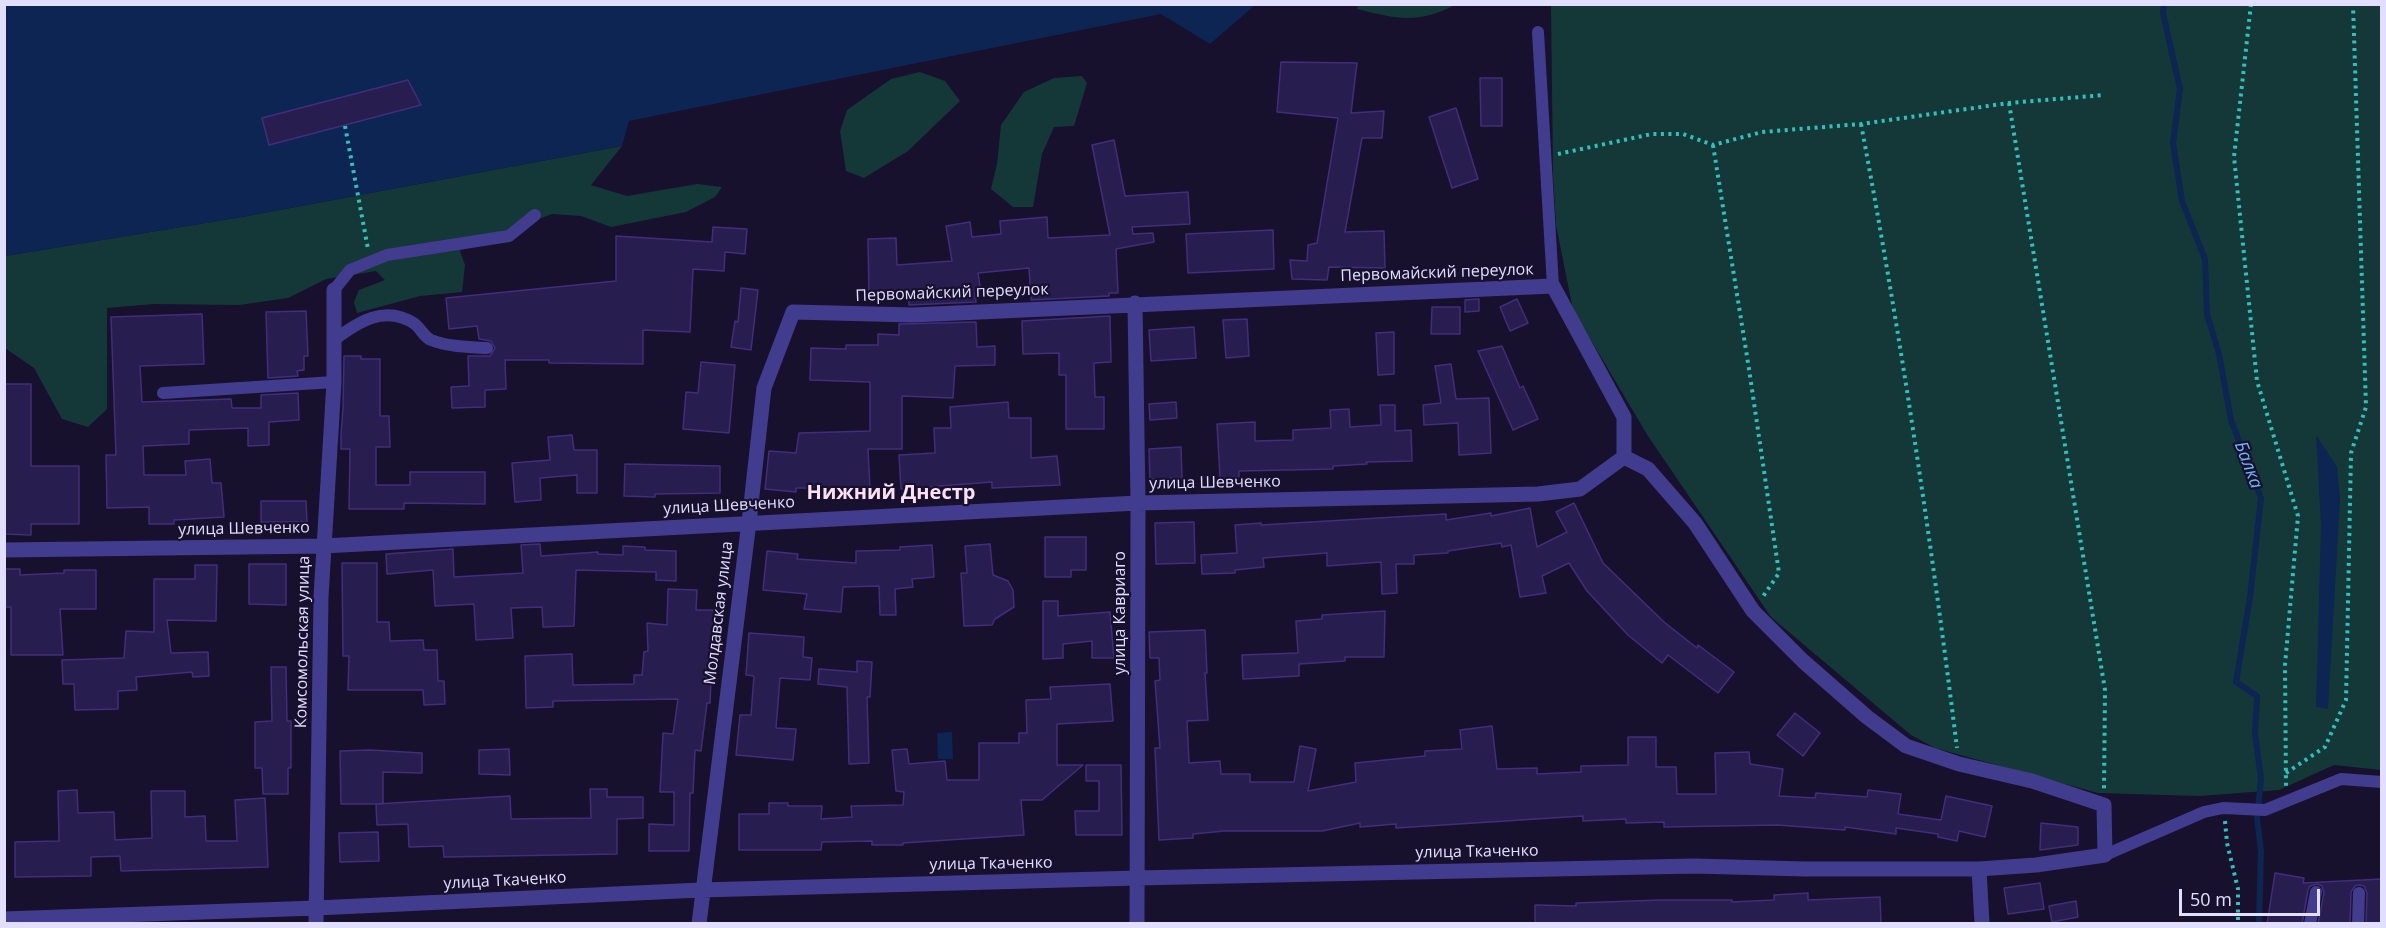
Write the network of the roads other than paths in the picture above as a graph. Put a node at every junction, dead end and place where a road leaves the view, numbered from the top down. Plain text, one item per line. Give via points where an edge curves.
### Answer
1 (1538, 32) dead end
2 (535, 215) dead end
3 (1553, 286) junction
4 (334, 290) joint
5 (1135, 303) junction
6 (793, 312) joint
7 (334, 340) junction
8 (487, 348) dead end
9 (334, 382) junction
10 (163, 393) dead end
11 (1624, 457) junction
12 (1138, 503) junction
13 (749, 522) junction
14 (323, 546) junction
15 (4, 550) edge
16 (2382, 782) edge
17 (2105, 855) junction
18 (1978, 869) junction
19 (1137, 878) junction
20 (701, 890) junction
21 (2316, 892) dead end
22 (2359, 893) dead end
23 (316, 916) edge
24 (4, 919) edge
25 (699, 924) edge
26 (1137, 924) edge
27 (1983, 924) edge
28 (2310, 924) edge
29 (2358, 924) edge

1 - 3 lane
2 - 4 lane via 509,236 387,255 350,270
3 - 5 street, Первомайский переулок
3 - 11 street, Первомайский переулок via 1624,417
4 - 7 street, Комсомольская улица
5 - 6 street, Первомайский переулок via 913,315
5 - 12 street, улица Кавриаго
6 - 13 street, Молдавская улица via 764,388
7 - 8 lane via 374,316 396,315 415,324 428,339 446,345
7 - 9 street, Комсомольская улица
9 - 10 lane
9 - 14 street, Комсомольская улица
11 - 12 street, улица Шевченко via 1580,489 1538,494
11 - 17 street via 1648,469 1695,523 1753,611 1803,661 1882,729 1906,746 2104,805
12 - 13 street, улица Шевченко
12 - 19 street, улица Кавриаго
13 - 14 street, улица Шевченко
13 - 20 street, Молдавская улица
14 - 15 street, улица Шевченко
14 - 23 street, Комсомольская улица
16 - 17 lane via 2341,779 2265,810 2223,808 2205,812
17 - 18 street, улица Ткаченко
18 - 19 street, улица Ткаченко via 1694,866
18 - 27 street
19 - 20 street, улица Ткаченко
19 - 26 street, улица Кавриаго
20 - 23 street, улица Ткаченко
20 - 25 street, Молдавская улица
21 - 28 lane
22 - 29 lane
23 - 24 street, улица Ткаченко

